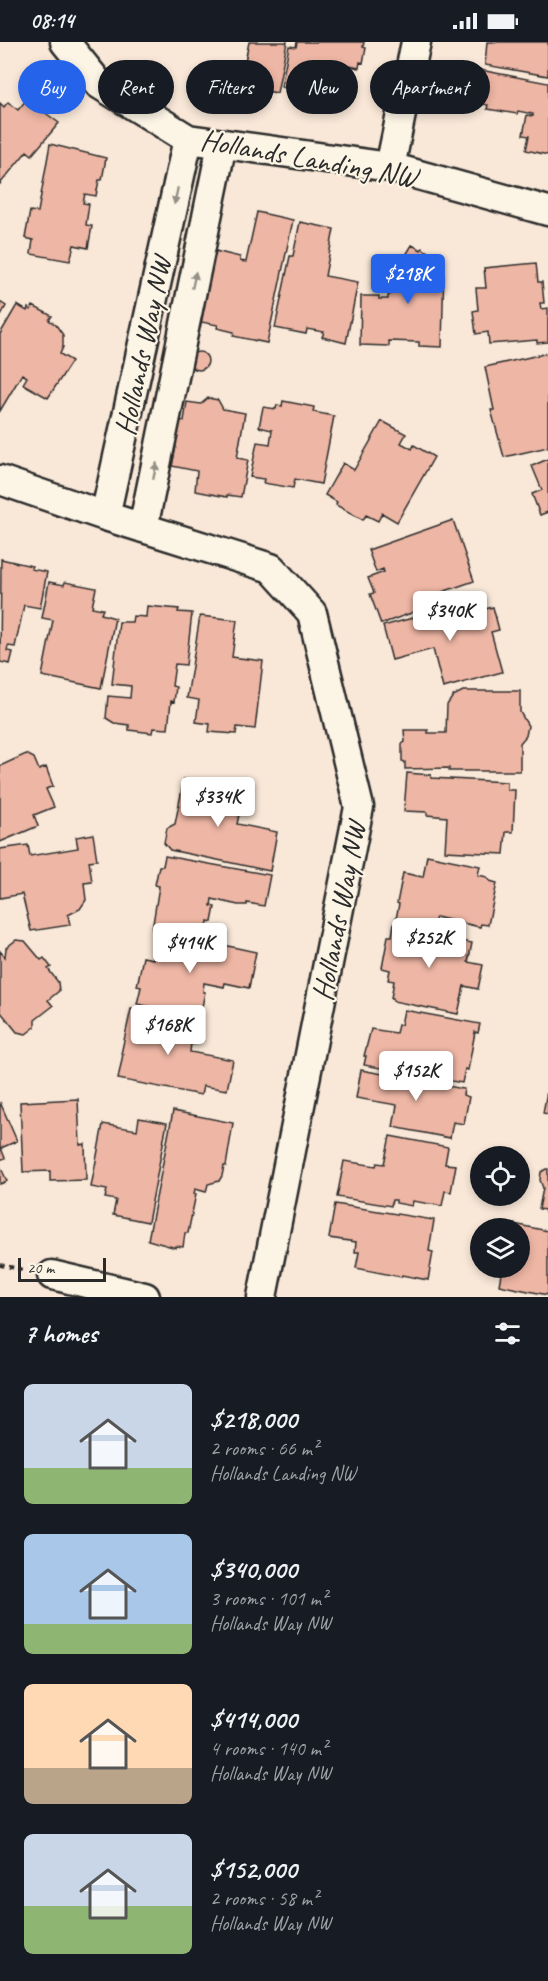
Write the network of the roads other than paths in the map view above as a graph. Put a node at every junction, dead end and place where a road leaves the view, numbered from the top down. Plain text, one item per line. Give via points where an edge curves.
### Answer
1 (65, 42) edge
2 (416, 42) edge
3 (188, 139) junction
4 (222, 144) junction
5 (390, 167) junction
6 (548, 211) edge
7 (0, 480) edge
8 (105, 516) junction
9 (143, 528) junction
10 (52, 1275) dead end
11 (145, 1297) edge
12 (262, 1297) edge

1 - 3 street, Hollands Landing NW via 99,84
2 - 5 street
3 - 4 street, Hollands Landing NW
3 -> 8 street, Hollands Way NW
4 - 5 street, Hollands Landing NW
9 -> 4 street, Hollands Way NW
5 - 6 street, Hollands Landing NW
7 - 8 street
8 - 9 street, Hollands Way NW
9 - 12 street, Hollands Way NW via 271,568 312,613 359,807
10 - 11 street

